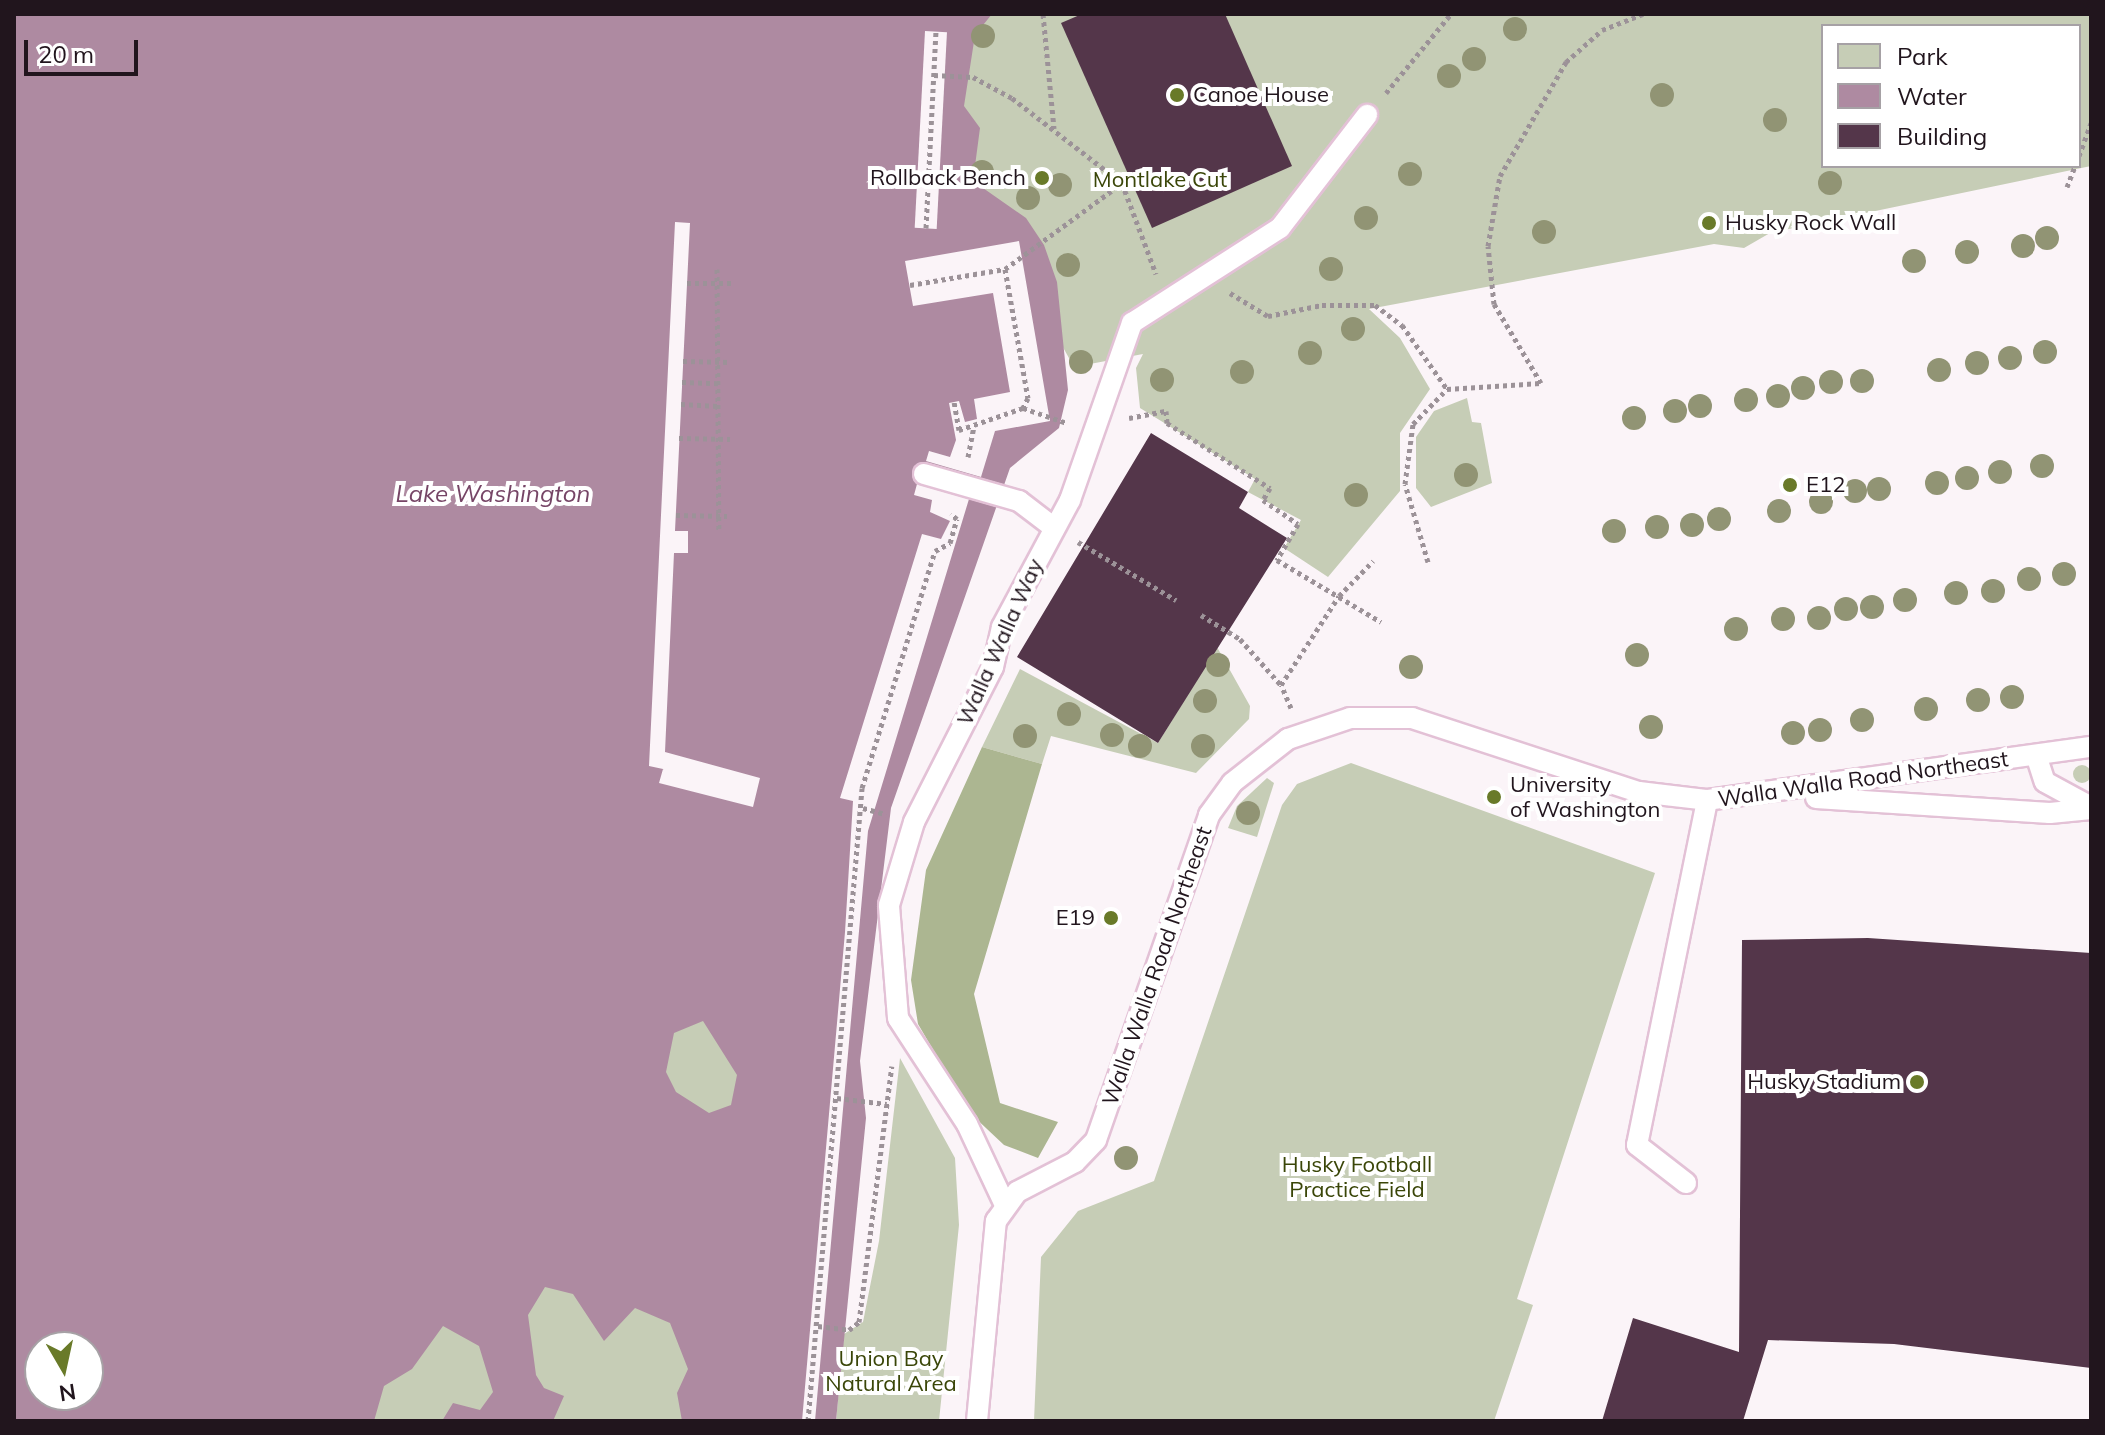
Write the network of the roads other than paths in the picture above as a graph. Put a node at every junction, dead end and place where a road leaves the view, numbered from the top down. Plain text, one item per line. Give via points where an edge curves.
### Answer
1 (1367, 115) road end
2 (924, 474) dead end
3 (1053, 527) junction
4 (2091, 747) edge
5 (2036, 755) junction
6 (1785, 794) junction
7 (1707, 800) junction
8 (2091, 808) edge
9 (1686, 1183) dead end
10 (1005, 1205) junction
11 (977, 1421) edge

1 - 3 lane, Walla Walla Way via 1280,228 1216,274 1132,323 1070,500
2 - 3 lane via 1019,501
3 - 10 lane, Walla Walla Way via 914,822 889,905 898,1018 967,1124
4 - 5 lane, Walla Walla Road Northeast
5 - 6 lane, Walla Walla Road Northeast
5 - 8 lane via 2045,782
6 - 7 lane, Walla Walla Road Northeast
6 - 8 lane via 2050,813
7 - 9 lane via 1637,1145
7 - 10 lane, Walla Walla Road Northeast via 1639,792 1412,718 1350,718 1288,739 1232,783 1209,815 1096,1140
10 - 11 lane via 988,1255

